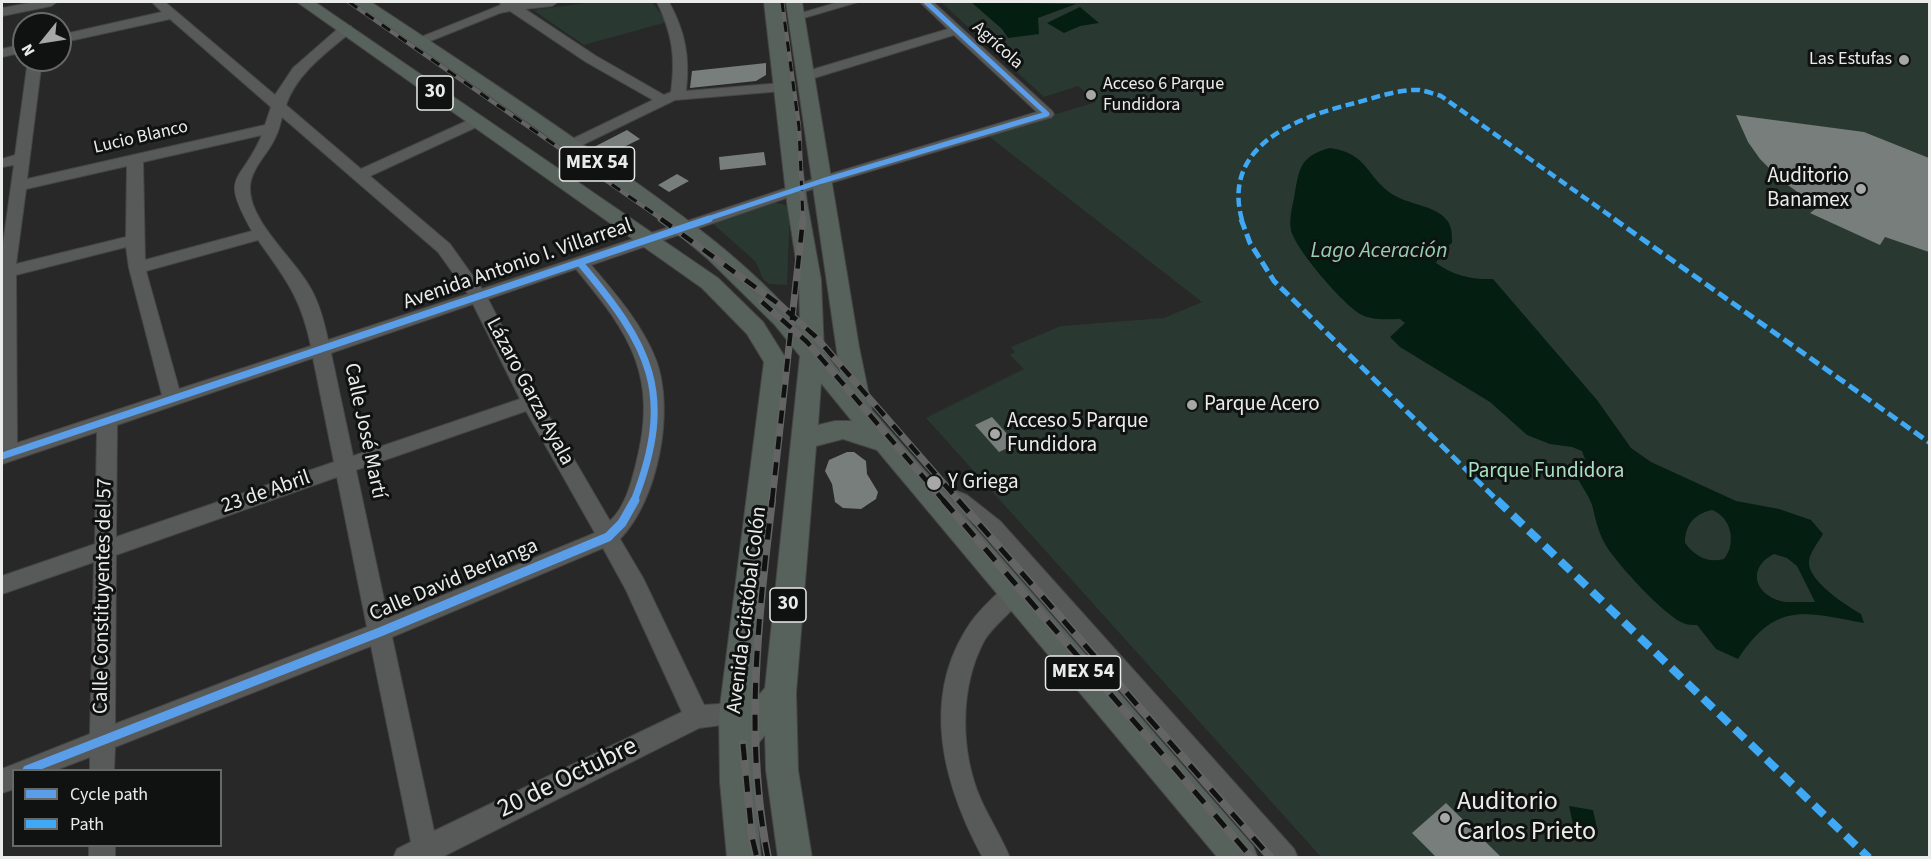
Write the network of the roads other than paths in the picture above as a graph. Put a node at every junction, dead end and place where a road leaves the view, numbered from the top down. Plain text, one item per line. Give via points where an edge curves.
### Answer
1 (51, 2) edge
2 (158, 2) edge
3 (305, 2) edge
4 (361, 2) edge
5 (552, 2) edge
6 (663, 2) edge
7 (772, 2) edge
8 (852, 2) edge
9 (926, 2) edge
10 (508, 4) edge
11 (796, 9) edge
12 (2, 12) edge
13 (172, 14) junction
14 (346, 29) junction
15 (958, 30) junction
16 (72, 36) edge
17 (418, 41) junction
18 (33, 72) edge
19 (806, 76) junction
20 (782, 87) junction
21 (678, 95) junction
22 (663, 100) junction
23 (280, 106) junction
24 (1047, 114) joint
25 (476, 122) junction
26 (272, 128) junction
27 (571, 145) junction
28 (22, 158) junction
29 (135, 160) junction
30 (2, 163) edge
31 (358, 176) junction
32 (822, 181) junction
33 (19, 186) junction
34 (795, 190) junction
35 (683, 227) junction
36 (262, 234) junction
37 (647, 239) junction
38 (134, 240) junction
39 (580, 264) junction
40 (137, 268) junction
41 (7, 272) junction
42 (479, 298) junction
43 (3, 304) edge
44 (322, 350) junction
45 (812, 352) junction
46 (172, 399) junction
47 (531, 402) junction
48 (861, 414) junction
49 (107, 421) junction
50 (805, 440) junction
51 (888, 444) junction
52 (4, 454) edge
53 (347, 465) junction
54 (926, 487) junction
55 (608, 537) junction
56 (104, 549) junction
57 (2, 585) edge
58 (1014, 592) junction
59 (380, 632) junction
60 (780, 693) junction
61 (735, 714) junction
62 (697, 717) junction
63 (102, 740) junction
64 (734, 748) junction
65 (32, 769) edge
66 (102, 769) edge
67 (420, 854) edge
68 (744, 858) edge
69 (795, 858) edge
70 (997, 858) edge
71 (1241, 858) edge
72 (1285, 858) edge

1 - 12 street
2 - 13 street, Lázaro Garza Ayala
3 - 14 main road, 30
4 - 17 main road, MEX 54
5 - 10 street
6 - 21 street via 677,28 683,55
7 - 20 main road, Avenida Cristóbal Colón
8 - 11 street
9 - 15 street, Agrícola
10 - 17 street
10 - 22 street via 591,59
11 - 19 main road
13 - 16 street
13 - 23 street, Lázaro Garza Ayala
14 - 23 street, Calle José Martí via 298,71 284,90
14 - 25 main road, 30
15 - 19 street
15 - 24 street, Agrícola
17 - 27 main road, MEX 54
18 - 28 street
19 - 32 main road
20 - 21 street
20 - 34 main road, Avenida Cristóbal Colón
21 - 22 street
22 - 27 street
23 - 26 street, Calle José Martí
23 - 31 street, Lázaro Garza Ayala
24 - 32 street, Avenida Antonio I. Villarreal
25 - 31 street
25 - 37 main road, 30
26 - 29 street, Lucio Blanco
26 - 36 street, Calle José Martí via 243,185 243,201
27 - 35 main road, MEX 54
28 - 30 street
28 - 33 street
29 - 33 street, Lucio Blanco
29 - 38 street
31 - 42 street, Lázaro Garza Ayala via 450,254
32 - 34 street, Avenida Antonio I. Villarreal
32 - 48 main road
33 - 41 street
34 - 35 street, Avenida Antonio I. Villarreal
34 - 45 main road, Avenida Cristóbal Colón via 810,280
35 - 37 street, Avenida Antonio I. Villarreal
35 - 45 main road, MEX 54 via 766,302
36 - 40 street
36 - 44 street, Calle José Martí via 307,296
37 - 39 street, Avenida Antonio I. Villarreal
37 - 61 main road, Avenida Cristóbal Colón / 30 via 710,283 741,311 776,362
38 - 40 street
38 - 41 street
39 - 42 street, Avenida Antonio I. Villarreal
39 - 55 street, Calle David Berlanga via 633,331 648,364 653,402 642,484 620,528
40 - 46 street
41 - 43 street
42 - 44 street, Avenida Antonio I. Villarreal
42 - 47 street, Lázaro Garza Ayala
43 - 52 street
44 - 46 street, Avenida Antonio I. Villarreal
44 - 53 street, Calle José Martí
45 - 48 main road, MEX 54
45 - 50 main road, Avenida Cristóbal Colón / 30
46 - 49 street, Avenida Antonio I. Villarreal
47 - 53 street, 23 de Abril
47 - 55 street, Lázaro Garza Ayala
48 - 51 main road, MEX 54
49 - 52 street, Avenida Antonio I. Villarreal
49 - 56 street, Calle Constituyentes del 57
50 - 51 main road via 843,428
50 - 60 main road, Avenida Cristóbal Colón / 30
51 - 54 main road, MEX 54
53 - 56 street, 23 de Abril
53 - 59 street, Calle José Martí
54 - 58 main road, MEX 54
54 - 72 street via 960,501 993,527
55 - 59 street, Calle David Berlanga
55 - 62 street, Lázaro Garza Ayala
56 - 57 street, 23 de Abril
56 - 63 street, Calle Constituyentes del 57
58 - 70 street via 977,631 961,666 954,711 956,755 967,799
58 - 71 main road, MEX 54
59 - 63 street, Calle David Berlanga
59 - 67 street, Calle José Martí
60 - 64 main road
60 - 69 main road, Avenida Cristóbal Colón / 30 via 782,770
61 - 62 street, 20 de Octubre
61 - 64 main road, Avenida Cristóbal Colón / 30
62 - 67 street, 20 de Octubre
63 - 65 street, Calle David Berlanga
63 - 66 street, Calle Constituyentes del 57
64 - 68 main road, Avenida Cristóbal Colón / 30

